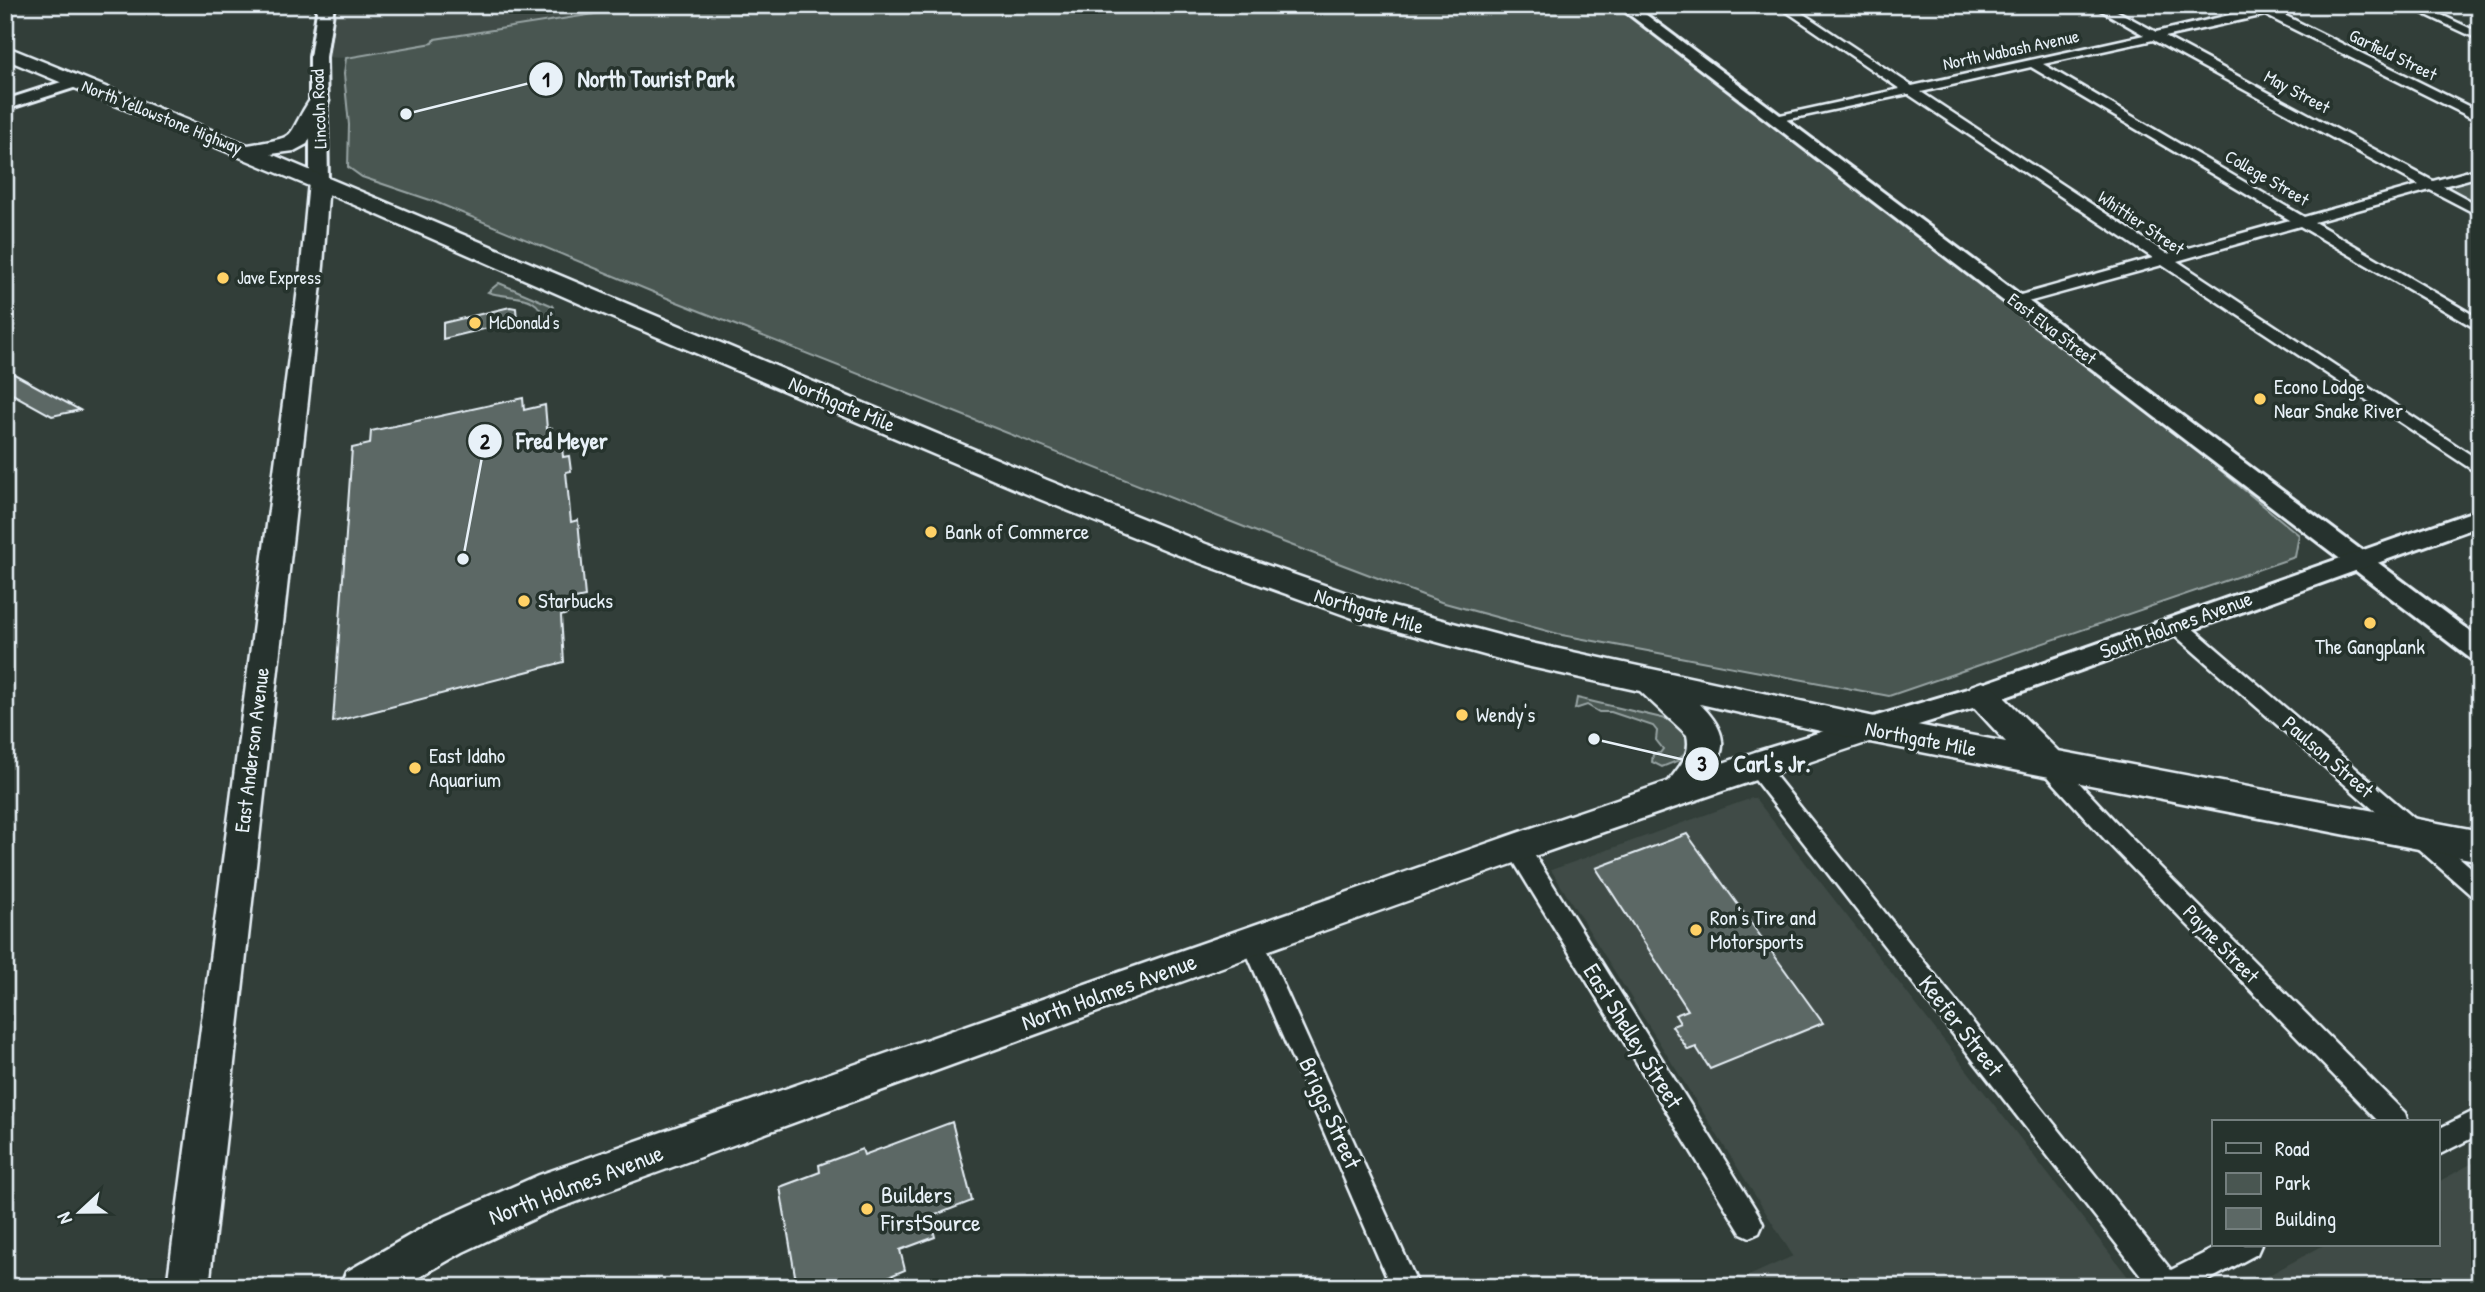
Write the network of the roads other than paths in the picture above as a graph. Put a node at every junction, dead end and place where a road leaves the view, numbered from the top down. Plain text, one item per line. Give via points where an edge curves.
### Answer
1 (326, 5) edge
2 (1623, 5) edge
3 (1783, 5) edge
4 (2097, 5) edge
5 (2254, 5) edge
6 (2295, 5) edge
7 (2410, 5) edge
8 (2267, 12) junction
9 (2155, 37) junction
10 (2480, 37) edge
11 (5, 52) edge
12 (2034, 64) junction
13 (77, 82) junction
14 (1910, 91) junction
15 (319, 101) junction
16 (5, 105) edge
17 (2480, 117) edge
18 (1775, 120) junction
19 (244, 151) junction
20 (2480, 172) edge
21 (2432, 186) junction
22 (318, 197) junction
23 (2480, 212) edge
24 (2302, 221) junction
25 (2162, 260) junction
26 (2015, 301) junction
27 (2480, 326) edge
28 (2480, 470) edge
29 (2480, 517) edge
30 (2357, 560) junction
31 (2176, 625) junction
32 (2480, 652) edge
33 (1646, 681) junction
34 (1982, 695) junction
35 (1870, 729) junction
36 (2049, 764) junction
37 (1755, 765) junction
38 (1680, 791) junction
39 (2416, 833) junction
40 (2480, 846) edge
41 (1517, 848) junction
42 (2480, 889) edge
43 (1252, 940) junction
44 (2394, 1120) edge
45 (2480, 1120) edge
46 (2440, 1141) edge
47 (1750, 1224) dead end
48 (2246, 1246) edge
49 (188, 1287) edge
50 (361, 1287) edge
51 (1405, 1287) edge
52 (2167, 1287) edge

1 - 15 main road, Lincoln Road via 318,57
2 - 18 street, East Elva Street
3 - 14 street, Whittier Street
4 - 9 street, May Street
5 - 8 street, Garfield Street
6 - 8 street, North Wabash Avenue
7 - 10 street
8 - 9 street, North Wabash Avenue
8 - 17 street, Garfield Street
9 - 12 street, North Wabash Avenue
9 - 21 street, May Street
11 - 13 highway, North Yellowstone Highway
12 - 14 street, North Wabash Avenue
12 - 24 street, College Street
13 - 16 street
13 - 19 highway, North Yellowstone Highway
14 - 18 street, North Wabash Avenue
14 - 25 street, Whittier Street
15 - 19 highway via 300,140
15 - 22 main road, Lincoln Road
18 - 26 street, East Elva Street
19 - 22 highway, North Yellowstone Highway
20 - 21 street
21 - 23 street, May Street
21 - 24 street
22 - 33 highway, Northgate Mile via 608,307 1221,560 1387,618
22 - 49 main road, East Anderson Avenue
24 - 25 street
24 - 27 street, College Street
25 - 26 street
25 - 28 street, Whittier Street
26 - 30 street, East Elva Street
29 - 30 main road, South Holmes Avenue
30 - 31 main road, South Holmes Avenue
30 - 32 street, East Elva Street
31 - 34 main road, South Holmes Avenue
31 - 39 street, Paulson Street
33 - 35 highway, Northgate Mile
33 - 38 highway via 1678,705 1708,740 1697,773
34 - 35 main road, South Holmes Avenue
34 - 36 highway
35 - 36 highway, Northgate Mile
35 - 37 main road, North Holmes Avenue
36 - 39 highway, Northgate Mile
36 - 44 street, Payne Street
37 - 38 main road, North Holmes Avenue
37 - 52 street, Keefer Street
38 - 41 main road, North Holmes Avenue
39 - 40 highway, Northgate Mile
39 - 42 street, Paulson Street
41 - 43 main road, North Holmes Avenue
41 - 47 street, East Shelley Street
43 - 50 main road, North Holmes Avenue via 539,1195 448,1237
43 - 51 street, Briggs Street
45 - 46 street
48 - 52 street

